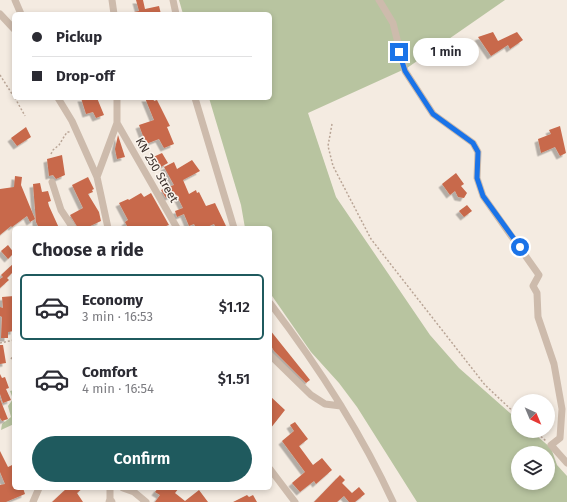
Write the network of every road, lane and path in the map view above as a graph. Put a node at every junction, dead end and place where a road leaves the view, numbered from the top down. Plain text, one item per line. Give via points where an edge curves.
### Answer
1 (15, 0) edge
2 (112, 0) edge
3 (173, 0) edge
4 (379, 0) edge
5 (20, 12) edge
6 (114, 12) edge
7 (176, 12) edge
8 (0, 14) edge
9 (12, 27) edge
10 (0, 75) edge
11 (12, 94) edge
12 (16, 100) edge
13 (59, 100) edge
14 (117, 100) edge
15 (196, 100) edge
16 (25, 116) dead end
17 (117, 123) junction
18 (332, 124) dead end
19 (76, 128) junction
20 (51, 154) dead end
21 (97, 177) junction
22 (52, 182) dead end
23 (72, 226) edge
24 (108, 226) edge
25 (176, 226) edge
26 (233, 226) edge
27 (272, 306) edge
28 (12, 340) edge
29 (0, 343) edge
30 (12, 356) edge
31 (272, 357) edge
32 (10, 359) dead end
33 (341, 406) junction
34 (511, 409) edge
35 (544, 438) edge
36 (551, 444) junction
37 (567, 463) edge
38 (272, 472) edge
39 (38, 490) edge
40 (110, 490) edge
41 (128, 490) edge
42 (33, 502) edge
43 (110, 502) edge
44 (146, 502) edge
45 (295, 502) edge
46 (393, 502) edge

1 - 5 street
2 - 6 street
3 - 7 street
4 - 36 street via 393,23 405,71 433,114 473,143 478,152 477,178 483,196 539,275 533,286 537,293 538,316 551,348 562,409 560,438
8 - 9 street
10 - 11 path
12 - 16 path
13 - 19 street
14 - 17 street
15 - 26 street
17 - 21 street
17 - 25 street, KN 250 Street
18 - 34 path via 328,146 333,166 371,239 485,385
19 - 20 path via 73,132 67,132
19 - 21 street
21 - 24 street
22 - 23 street via 61,210
27 - 33 street via 310,356
28 - 29 path
30 - 32 path
31 - 33 street via 311,395 325,404
33 - 46 street via 371,457
35 - 36 path
36 - 37 street
38 - 45 street
39 - 42 street
40 - 43 street
41 - 44 street

